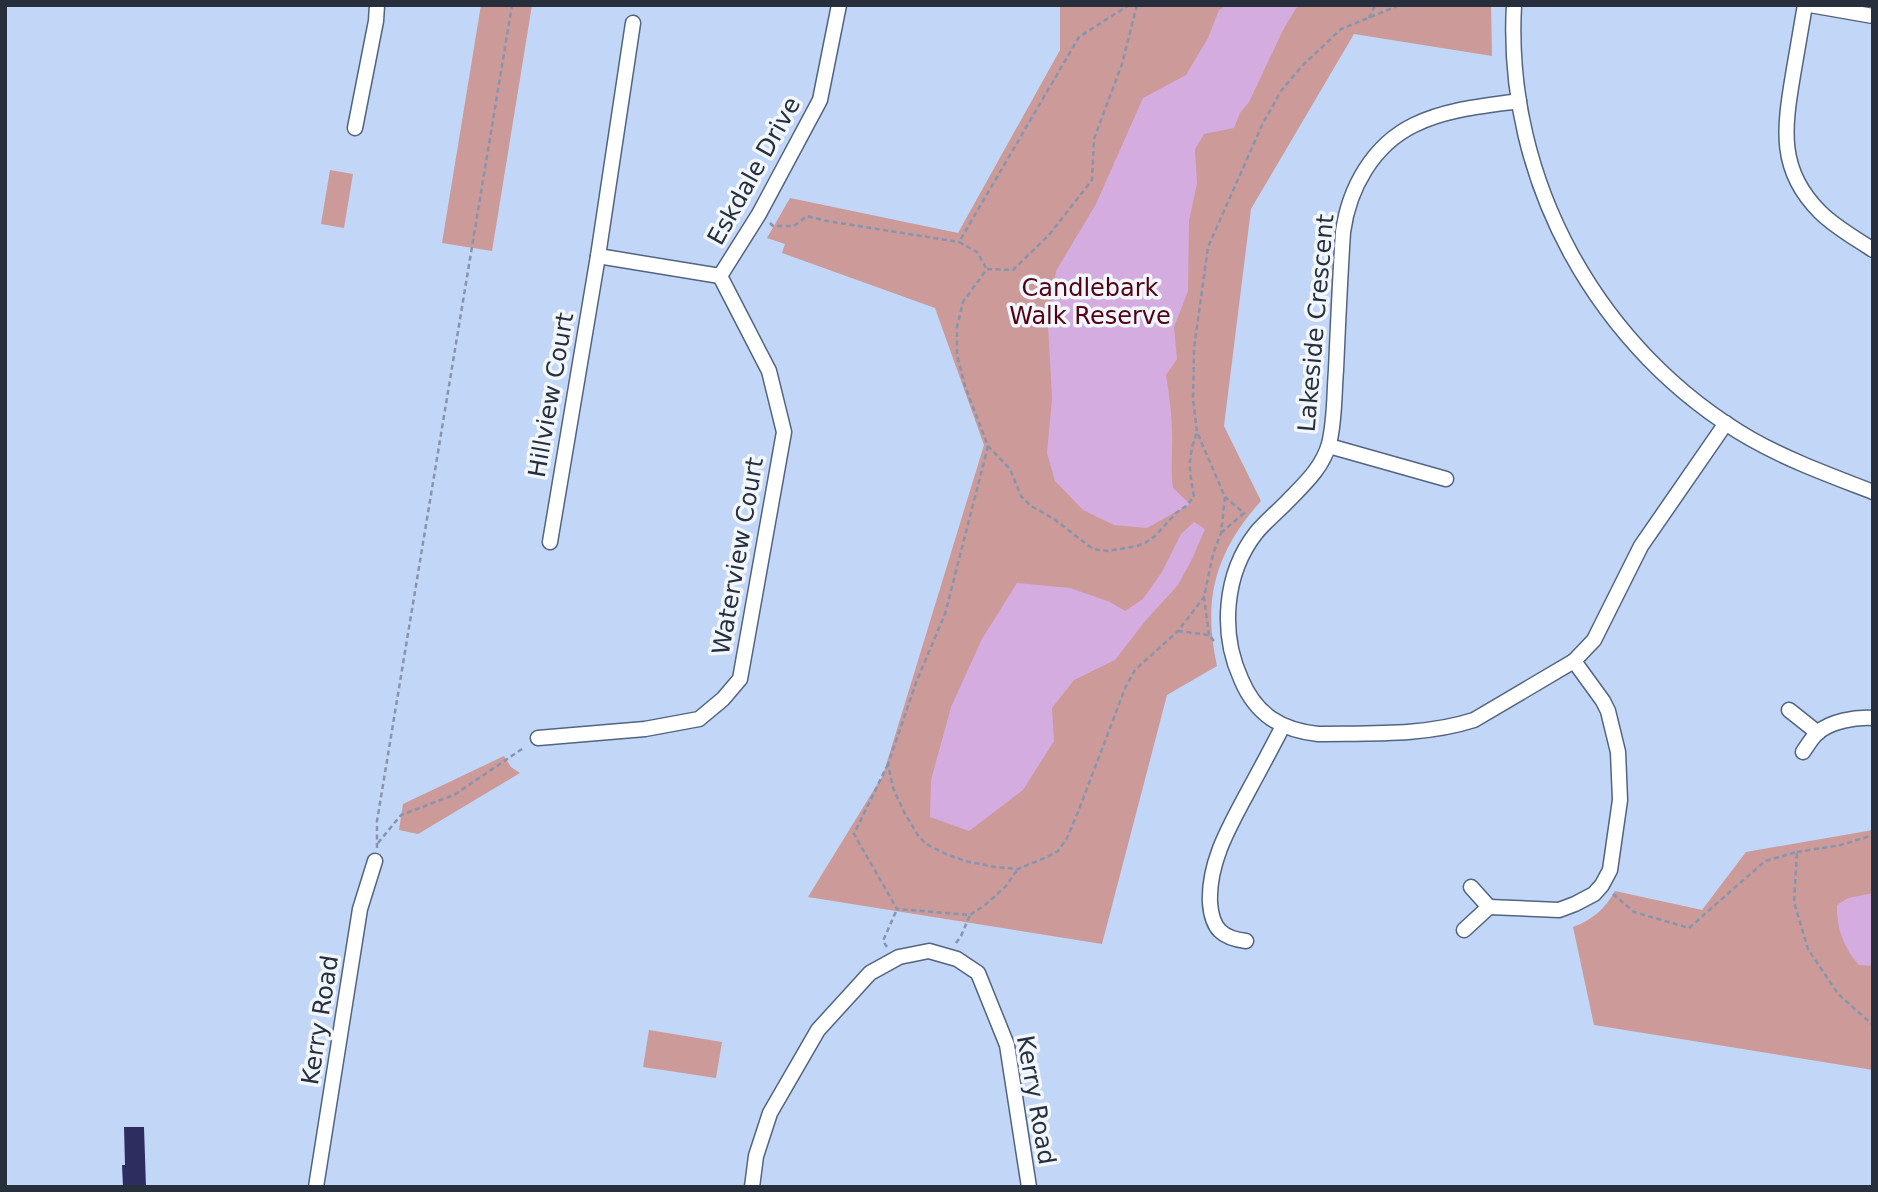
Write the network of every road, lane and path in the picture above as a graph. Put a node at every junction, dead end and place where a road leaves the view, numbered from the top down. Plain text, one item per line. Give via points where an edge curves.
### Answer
1 (377, 5) edge
2 (512, 5) edge
3 (839, 5) edge
4 (1129, 5) edge
5 (1137, 5) edge
6 (1376, 5) edge
7 (1400, 5) edge
8 (1514, 5) edge
9 (1807, 5) edge
10 (1873, 16) edge
11 (1368, 19) junction
12 (633, 23) dead end
13 (1519, 101) junction
14 (355, 128) dead end
15 (758, 215) junction
16 (959, 242) junction
17 (1873, 250) edge
18 (598, 256) junction
19 (987, 269) junction
20 (720, 276) junction
21 (1726, 423) junction
22 (1198, 432) junction
23 (988, 446) junction
24 (1329, 446) junction
25 (1446, 479) dead end
26 (1873, 492) edge
27 (1225, 497) junction
28 (1221, 533) junction
29 (550, 541) dead end
30 (1204, 597) junction
31 (1178, 631) junction
32 (1209, 635) junction
33 (1233, 653) junction
34 (1574, 660) junction
35 (1789, 710) dead end
36 (1873, 718) edge
37 (1283, 726) junction
38 (1818, 733) junction
39 (538, 738) joint
40 (1803, 752) dead end
41 (888, 764) junction
42 (1873, 835) edge
43 (378, 843) junction
44 (1797, 852) junction
45 (374, 861) joint
46 (1018, 869) junction
47 (1602, 885) junction
48 (1471, 887) dead end
49 (1489, 907) junction
50 (897, 909) junction
51 (970, 915) junction
52 (1464, 930) dead end
53 (1247, 941) dead end
54 (947, 956) junction
55 (893, 960) junction
56 (1873, 1025) edge
57 (316, 1187) edge
58 (752, 1187) edge
59 (1029, 1187) edge

1 - 14 street
2 - 43 path via 377,821
3 - 15 street, Eskdale Drive via 820,100
4 - 16 path via 1079,37
5 - 19 path via 1122,64 1094,139 1093,180 1049,235 1013,270
6 - 11 path
7 - 11 path
8 - 13 street
9 - 10 street
9 - 17 street via 1785,125 1790,164 1804,193 1822,215
11 - 22 path via 1341,29 1281,91 1208,247 1193,371
12 - 18 street, Hillview Court
13 - 21 street via 1544,197 1585,279 1642,353 1685,394
13 - 24 street, Lakeside Crescent via 1415,124 1388,143 1359,179 1343,232
15 - 16 path via 773,226 794,226 807,216
15 - 20 street, Eskdale Drive
16 - 19 path via 977,252
18 - 20 street, Eskdale Drive
18 - 29 street, Hillview Court
19 - 23 path via 963,302 957,355
20 - 39 street, Waterview Court via 769,370 783,432 740,679 699,719 645,729
21 - 26 street via 1777,453
21 - 34 street, Lakeside Crescent via 1641,546 1594,640
22 - 23 path via 1189,467 1194,497 1156,536 1137,546 1108,551 1093,549 1031,506 1021,496 1010,469
22 - 27 path
23 - 41 path via 945,614
24 - 25 street
24 - 33 street, Lakeside Crescent via 1315,473 1257,532 1240,559 1228,604
27 - 28 path
27 - 28 path via 1244,513
28 - 30 path
30 - 31 path
30 - 32 path
31 - 32 path
31 - 46 path via 1135,670 1126,686 1063,844 1058,851
32 - 33 path via 1225,652
33 - 37 street, Lakeside Crescent via 1253,702
34 - 37 street, Lakeside Crescent via 1457,726 1318,734
34 - 47 street via 1603,701 1618,752 1620,800 1610,870
35 - 38 street
36 - 38 street via 1834,724
37 - 53 street via 1231,825 1211,877 1215,925 1231,938
38 - 40 street
39 - 43 path via 454,795 401,815
41 - 46 path via 904,812 928,845 965,860
41 - 50 path via 854,835
42 - 44 path
43 - 45 path
44 - 47 path via 1765,861 1689,928 1634,912
44 - 56 path via 1794,902 1808,949 1838,993
45 - 57 street, Kerry Road via 360,909
46 - 51 path via 1006,886
47 - 49 street via 1594,894 1559,910
48 - 49 street
49 - 52 street
50 - 51 path
50 - 55 path via 883,941
51 - 54 path
54 - 55 street, Kerry Road via 929,951
54 - 59 street, Kerry Road via 978,973 1007,1045
55 - 58 street, Kerry Road via 870,973 818,1030 769,1113

